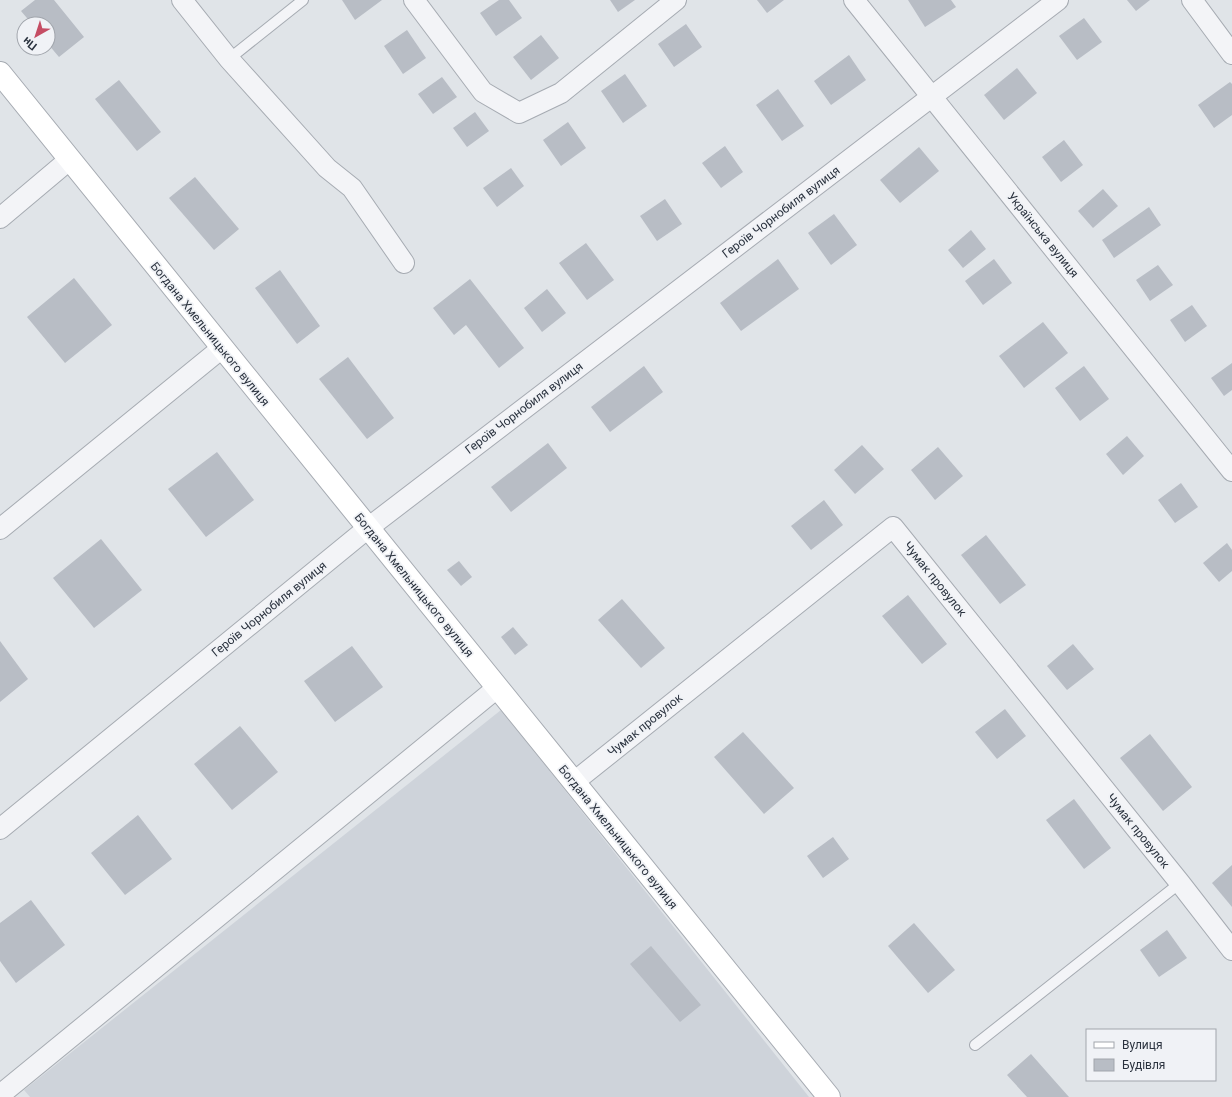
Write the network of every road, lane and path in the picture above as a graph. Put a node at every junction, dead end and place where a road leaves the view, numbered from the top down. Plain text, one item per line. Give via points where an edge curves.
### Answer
1 (182, 0) edge
2 (303, 0) edge
3 (414, 0) edge
4 (676, 0) edge
5 (854, 0) edge
6 (1058, 0) edge
7 (1192, 0) edge
8 (1232, 54) edge
9 (229, 59) junction
10 (0, 73) edge
11 (932, 96) junction
12 (69, 160) junction
13 (0, 218) edge
14 (404, 263) dead end
15 (222, 348) junction
16 (1232, 471) edge
17 (368, 528) junction
18 (0, 529) edge
19 (497, 688) junction
20 (574, 782) junction
21 (0, 829) edge
22 (1180, 883) junction
23 (1232, 950) edge
24 (975, 1045) dead end
25 (5, 1090) edge
26 (829, 1097) edge

1 - 9 street
2 - 9 lane
3 - 4 street via 483,92 519,112 561,93
5 - 11 street, Українська вулиця
6 - 11 street, Героїв Чорнобиля вулиця
7 - 8 street
9 - 14 street via 327,168 352,188
10 - 12 street, Богдана Хмельницького вулиця
11 - 16 street, Українська вулиця
11 - 17 street, Героїв Чорнобиля вулиця
12 - 13 street
12 - 15 street, Богдана Хмельницького вулиця
15 - 17 street, Богдана Хмельницького вулиця
15 - 18 street
17 - 19 street, Богдана Хмельницького вулиця
17 - 21 street, Героїв Чорнобиля вулиця
19 - 20 street, Богдана Хмельницького вулиця
19 - 25 street
20 - 22 street, Чумак провулок via 893,527
20 - 26 street, Богдана Хмельницького вулиця
22 - 23 street, Чумак провулок
22 - 24 lane

